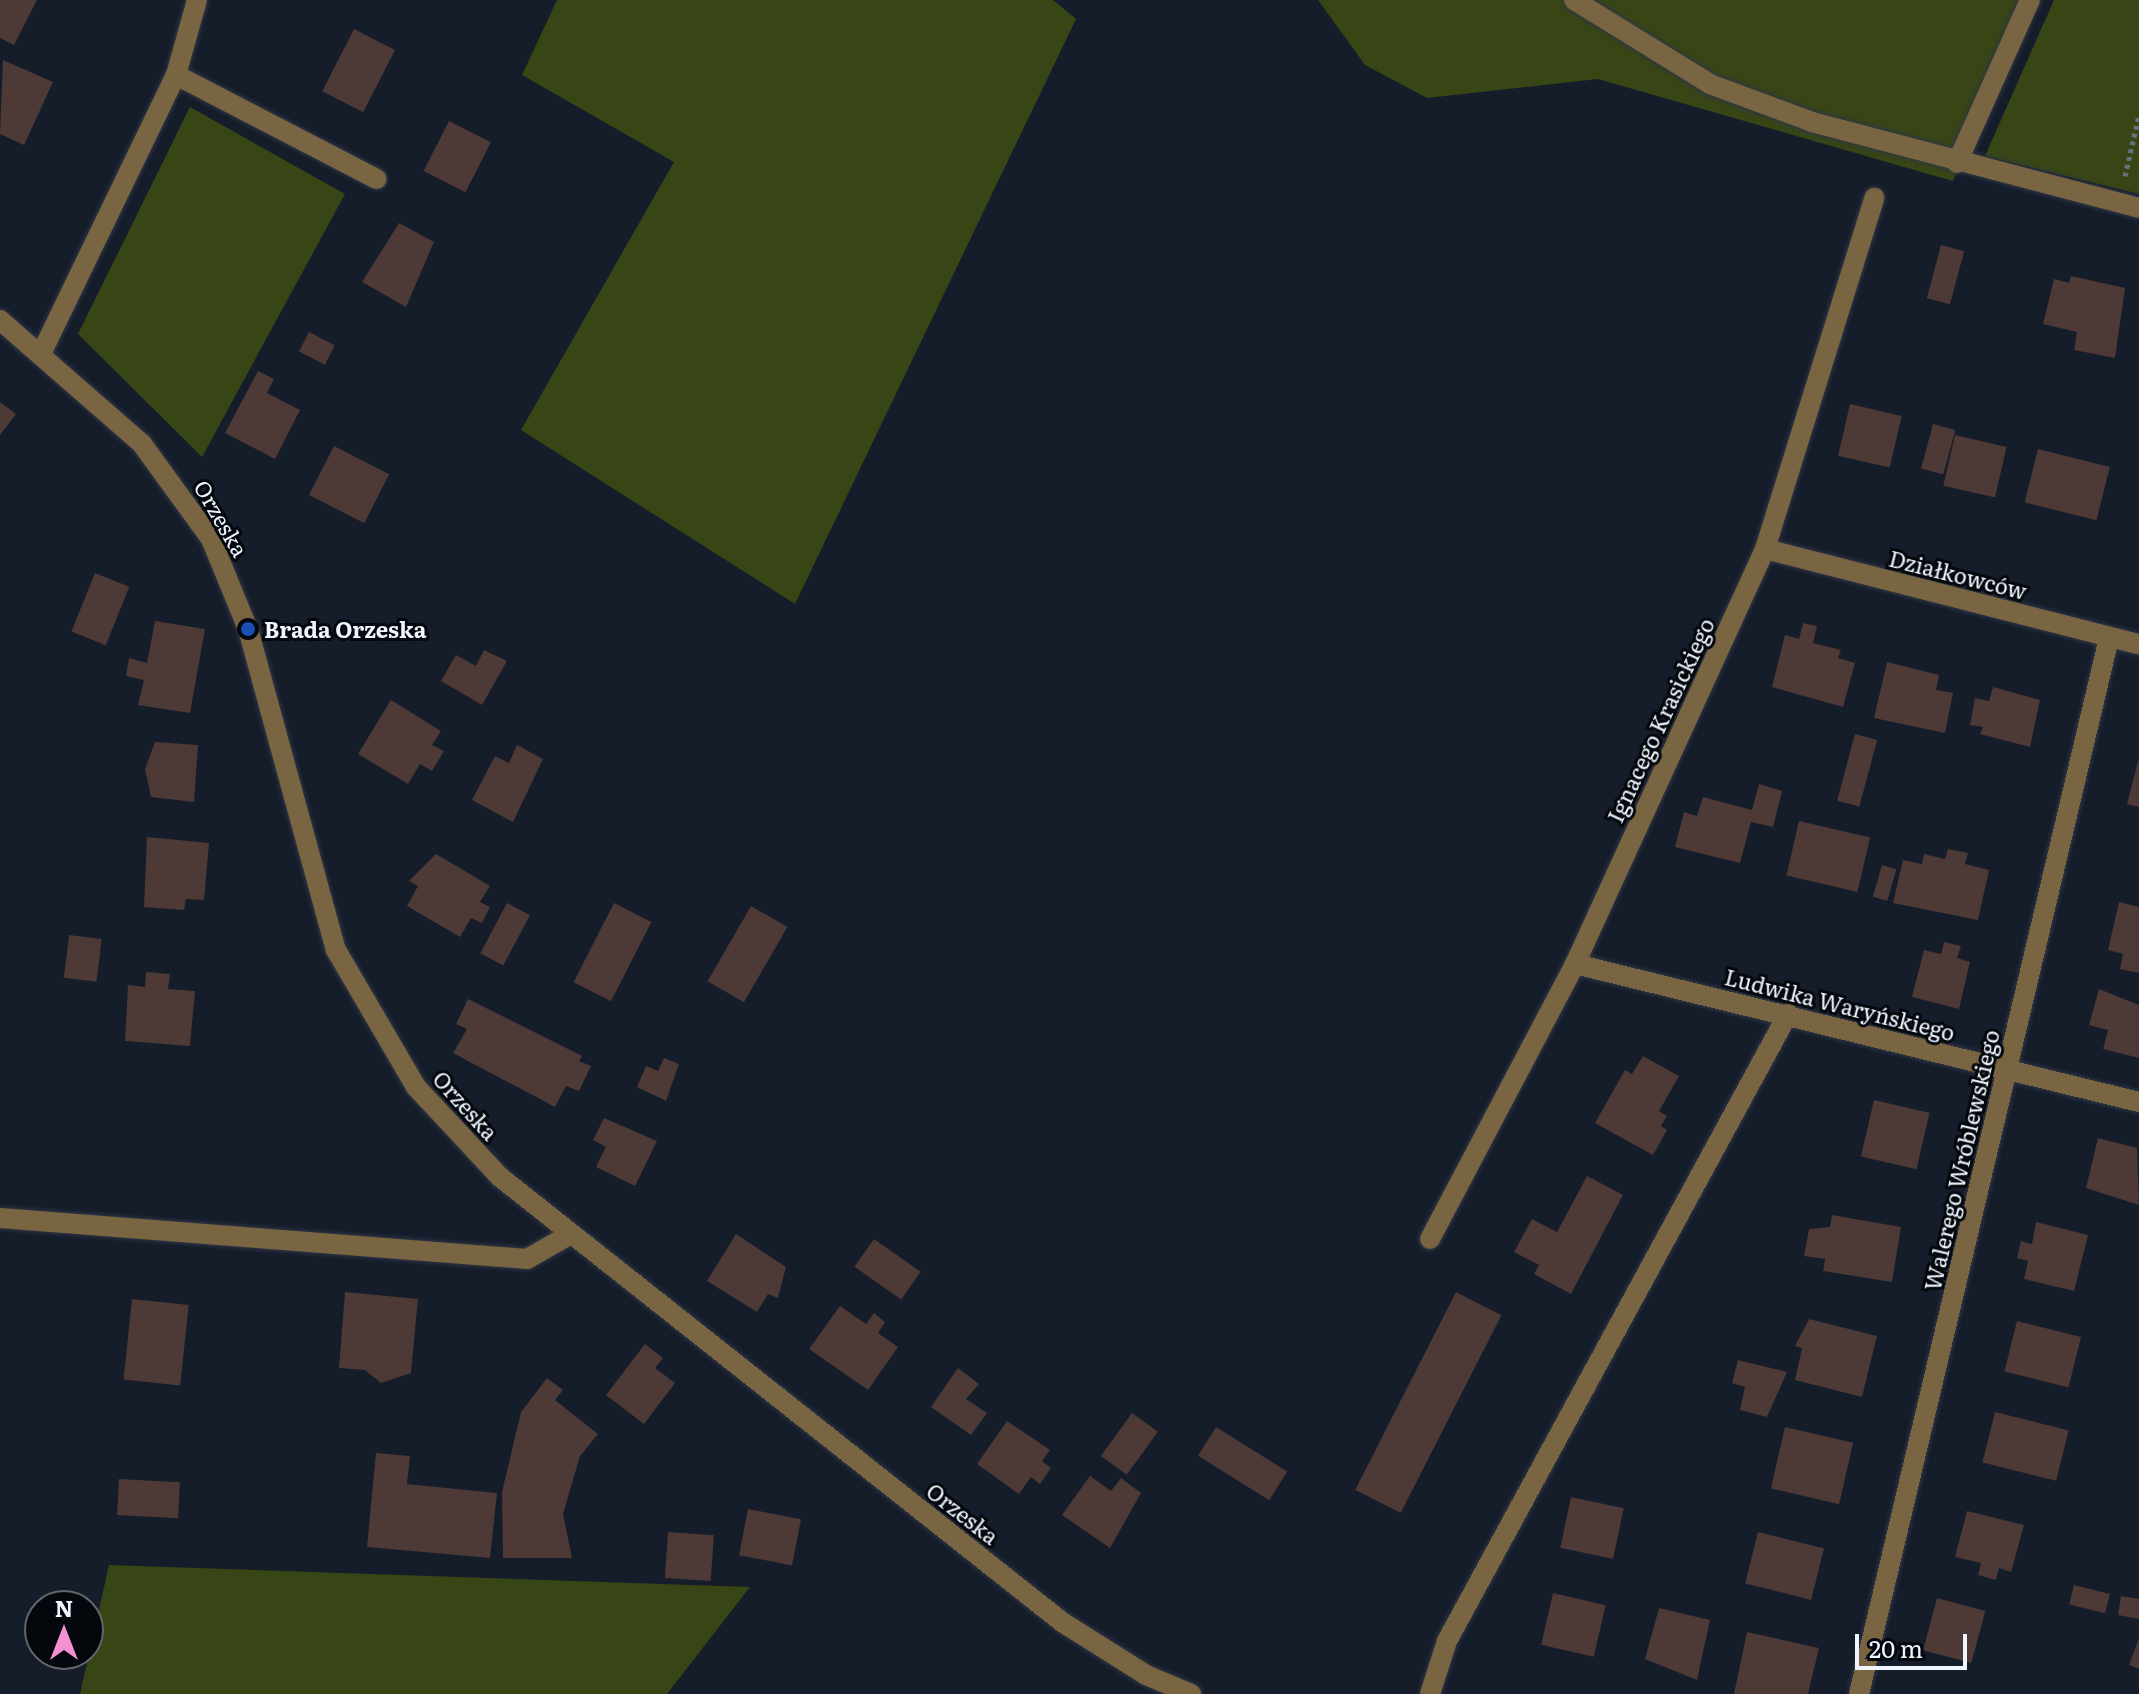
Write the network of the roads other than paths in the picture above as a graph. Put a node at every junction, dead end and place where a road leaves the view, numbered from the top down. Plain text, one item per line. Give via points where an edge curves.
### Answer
1 (197, 0) edge
2 (1574, 0) edge
3 (2030, 0) edge
4 (176, 75) junction
5 (1957, 163) junction
6 (377, 179) dead end
7 (1874, 198) dead end
8 (2139, 208) edge
9 (0, 320) edge
10 (41, 354) junction
11 (1765, 549) junction
12 (2109, 638) junction
13 (2139, 644) edge
14 (1575, 964) junction
15 (1788, 1014) junction
16 (2007, 1071) junction
17 (2139, 1102) edge
18 (0, 1218) edge
19 (571, 1234) junction
20 (1430, 1239) dead end
21 (1191, 1694) edge
22 (1430, 1694) edge
23 (1859, 1694) edge

1 - 4 street
2 - 5 street via 1710,84 1812,122
3 - 5 street
4 - 6 street
4 - 10 street
5 - 8 street
7 - 11 street, Ignacego Krasickiego
9 - 10 street, Orzeska
10 - 19 street, Orzeska via 142,444 211,539 248,629 318,902 359,998 416,1087 455,1131
11 - 12 street, Działkowców
11 - 14 street, Ignacego Krasickiego
12 - 13 street, Działkowców
12 - 16 street, Walerego Wróblewskiego
14 - 15 street, Ludwika Waryńskiego
14 - 20 street, Ignacego Krasickiego
15 - 16 street, Ludwika Waryńskiego
15 - 22 street via 1447,1641
16 - 17 street, Ludwika Waryńskiego
16 - 23 street, Walerego Wróblewskiego
18 - 19 street via 527,1259
19 - 21 street, Orzeska via 1062,1622 1146,1675

